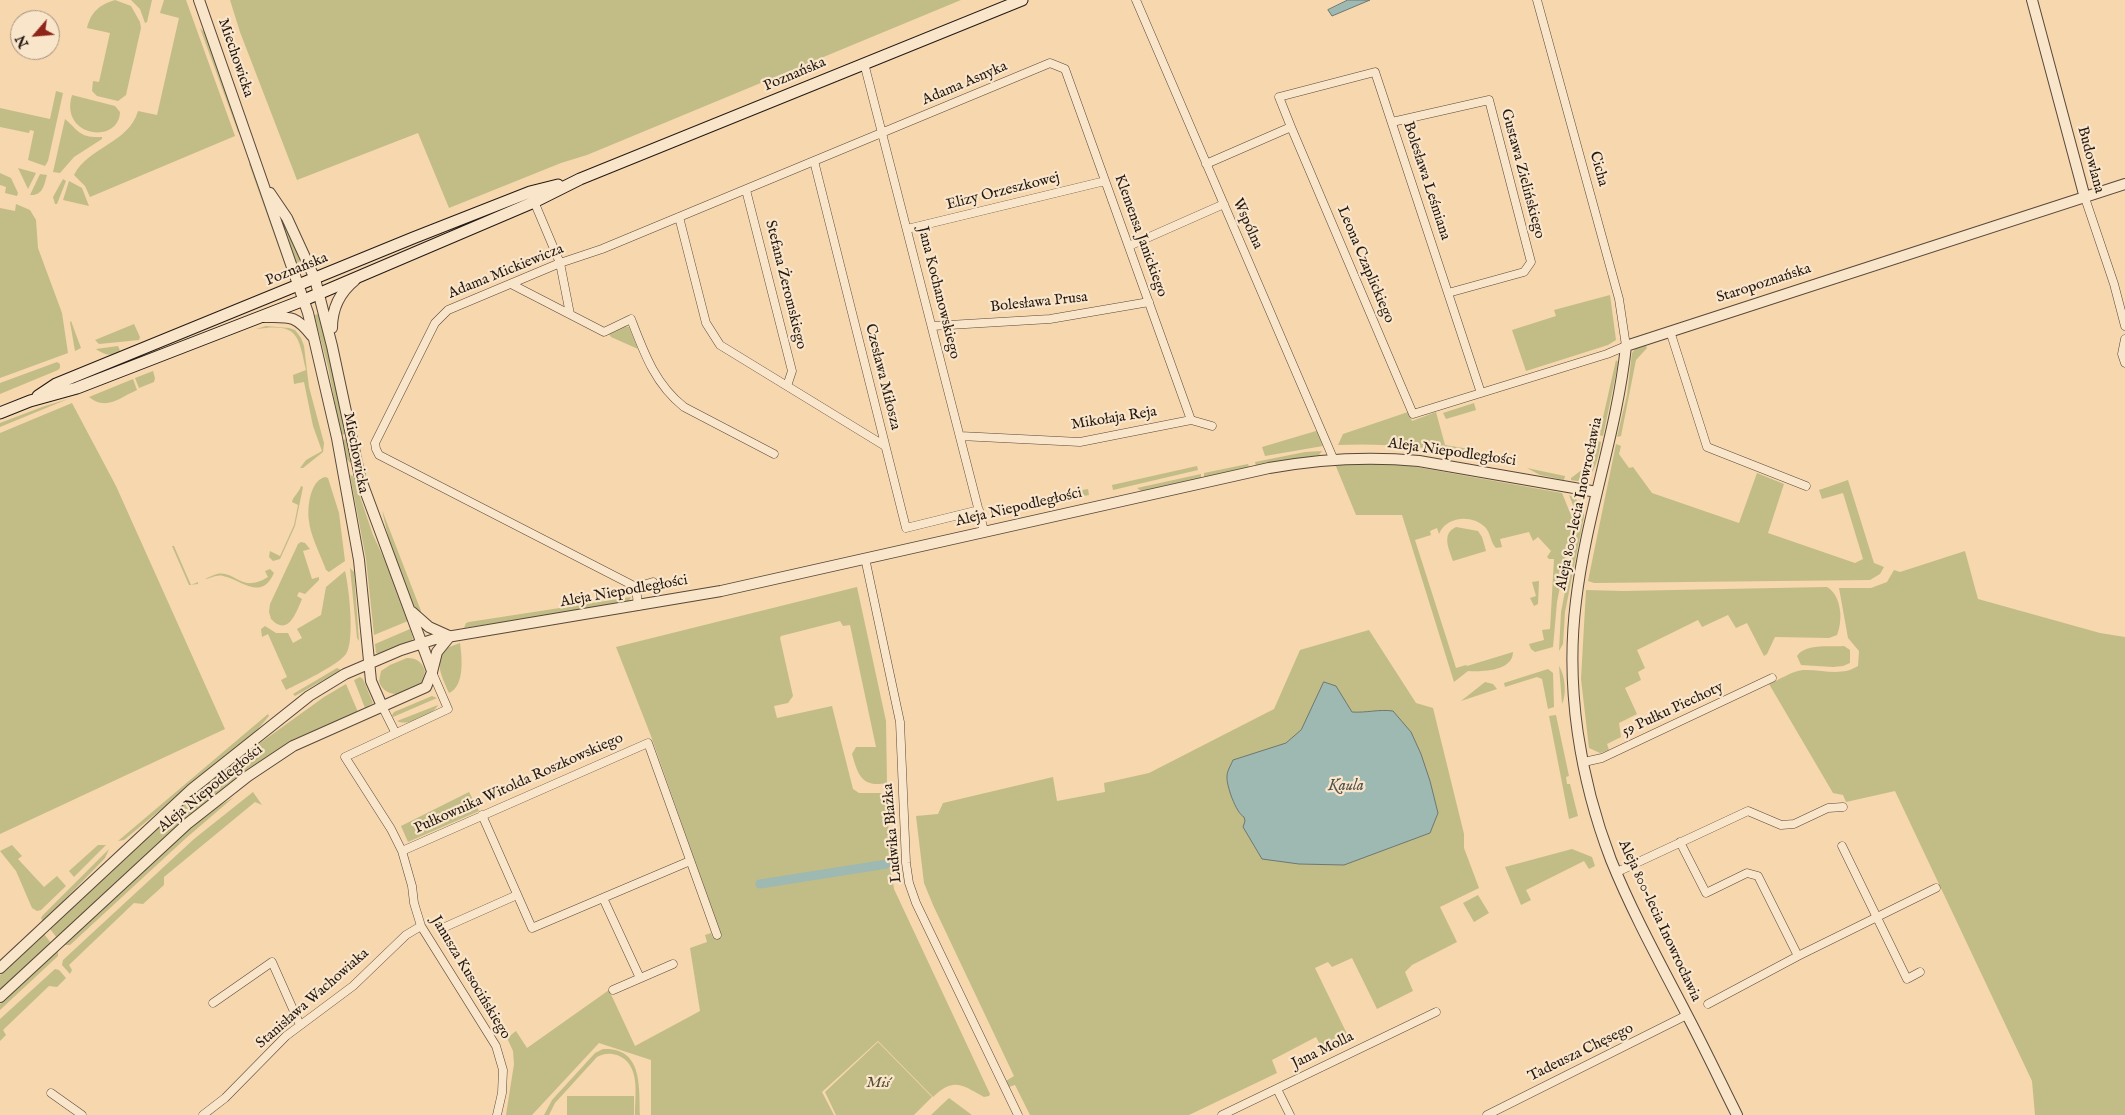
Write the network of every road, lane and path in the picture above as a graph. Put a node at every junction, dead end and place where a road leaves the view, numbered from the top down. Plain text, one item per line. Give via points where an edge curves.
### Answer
1 (199, 0) edge
2 (1022, 0) edge
3 (1136, 0) edge
4 (1537, 0) edge
5 (2032, 0) edge
6 (864, 63) junction
7 (1057, 66) joint
8 (1280, 97) joint
9 (1392, 122) junction
10 (1291, 127) junction
11 (883, 133) junction
12 (814, 161) junction
13 (1206, 164) junction
14 (1104, 181) junction
15 (263, 183) junction
16 (2125, 184) edge
17 (746, 190) junction
18 (532, 197) junction
19 (2084, 198) junction
20 (1224, 204) junction
21 (679, 217) junction
22 (908, 229) junction
23 (1129, 246) junction
24 (560, 263) junction
25 (315, 279) junction
26 (356, 279) junction
27 (511, 284) junction
28 (297, 286) junction
29 (1448, 293) junction
30 (319, 294) junction
31 (304, 300) junction
32 (1149, 302) junction
33 (570, 314) junction
34 (263, 317) junction
35 (932, 326) junction
36 (2125, 326) edge
37 (1670, 331) junction
38 (2125, 339) edge
39 (316, 341) junction
40 (332, 346) junction
41 (1626, 346) junction
42 (2125, 362) edge
43 (786, 386) junction
44 (1481, 393) junction
45 (30, 401) junction
46 (0, 413) edge
47 (1414, 414) joint
48 (1191, 420) junction
49 (1212, 426) dead end
50 (960, 436) junction
51 (885, 446) junction
52 (774, 454) dead end
53 (1333, 458) junction
54 (1806, 486) dead end
55 (1597, 492) junction
56 (979, 510) junction
57 (984, 531) junction
58 (865, 558) junction
59 (653, 582) dead end
60 (636, 587) junction
61 (638, 606) junction
62 (408, 607) junction
63 (450, 636) junction
64 (421, 643) junction
65 (369, 663) junction
66 (432, 672) junction
67 (1772, 678) dead end
68 (382, 706) junction
69 (395, 732) junction
70 (1584, 762) junction
71 (1843, 807) dead end
72 (482, 815) junction
73 (1680, 842) junction
74 (1842, 846) dead end
75 (402, 851) junction
76 (690, 861) junction
77 (1617, 872) junction
78 (1936, 888) dead end
79 (517, 895) junction
80 (603, 898) junction
81 (1876, 918) junction
82 (421, 926) junction
83 (445, 928) dead end
84 (717, 935) dead end
85 (1798, 956) junction
86 (673, 964) dead end
87 (0, 968) edge
88 (1920, 972) dead end
89 (640, 978) junction
90 (613, 990) dead end
91 (0, 997) edge
92 (213, 1003) dead end
93 (1708, 1004) dead end
94 (1436, 1012) dead end
95 (1687, 1015) junction
96 (300, 1025) junction
97 (1277, 1089) junction
98 (51, 1093) dead end
99 (82, 1115) edge
100 (203, 1115) edge
101 (497, 1115) edge
102 (1018, 1115) edge
103 (1222, 1115) edge
104 (1290, 1115) edge
105 (1487, 1115) edge
106 (1737, 1115) edge

1 - 15 street, Miechowicka
2 - 6 main road, Poznańska
3 - 13 street, Wspólna
4 - 41 street, Cicha via 1619,299
5 - 19 street, Budowlana
6 - 11 street, Jana Kochanowskiego
6 - 18 main road, Poznańska
7 - 11 street, Adama Asnyka via 1050,63
7 - 14 street, Klemensa Janickiego via 1065,69
8 - 9 street, Bolesława Leśmiana via 1375,72
8 - 10 street, Leona Czaplickiego
9 - 29 street, Bolesława Leśmiana
9 - 29 street, Gustawa Zielińskiego via 1489,100 1531,262 1524,272
10 - 13 street
10 - 47 street, Leona Czaplickiego
11 - 12 street, Adama Mickiewicza
11 - 22 street, Jana Kochanowskiego
12 - 17 street, Adama Mickiewicza
12 - 51 street, Czesława Miłosza
13 - 20 street, Wspólna
14 - 22 street, Elizy Orzeszkowej
14 - 23 street, Klemensa Janickiego
15 - 25 street, Miechowicka via 287,218
15 - 28 street, Miechowicka
16 - 19 street, Staropoznańska
17 - 21 street, Adama Mickiewicza
17 - 43 street, Stefana Żeromskiego via 792,371
18 - 24 street
18 - 25 main road, Poznańska
18 - 26 main road, Poznańska
19 - 36 street, Budowlana
19 - 37 street, Staropoznańska
20 - 23 street
20 - 53 street, Wspólna
21 - 24 street, Adama Mickiewicza
21 - 43 street via 706,323 714,337 729,352
22 - 35 street, Jana Kochanowskiego
23 - 32 street, Klemensa Janickiego
24 - 27 street, Adama Mickiewicza
24 - 33 street
25 - 28 main road, Poznańska
25 - 30 street, Miechowicka
26 - 30 main road, Poznańska
26 - 40 street via 344,289 332,312
27 - 33 street
27 - 60 street, Adama Mickiewicza via 448,310 435,323 376,443 376,449 379,455
28 - 31 street, Miechowicka
28 - 45 main road, Poznańska via 56,384
29 - 44 street, Bolesława Leśmiana
30 - 31 main road, Poznańska
30 - 40 street, Miechowicka
31 - 34 main road, Poznańska
31 - 39 street, Miechowicka
32 - 35 street, Bolesława Prusa via 1050,319
32 - 48 street, Klemensa Janickiego
33 - 52 street via 604,332 631,319 649,364 672,397 684,407
34 - 39 street via 297,319
34 - 45 main road, Poznańska via 77,388
35 - 50 street, Jana Kochanowskiego
37 - 41 street, Staropoznańska
37 - 54 street via 1707,447
38 - 42 street via 2122,354
39 - 65 street, Miechowicka via 359,560
40 - 62 street, Miechowicka via 360,477
41 - 44 street, Staropoznańska
41 - 55 street, Aleja 800-lecia Inowrocławia
43 - 51 street
44 - 47 street, Staropoznańska
45 - 46 main road, Poznańska
48 - 49 street, Mikołaja Reja
48 - 50 street, Mikołaja Reja via 1080,442
50 - 56 street, Jana Kochanowskiego
51 - 56 street, Czesława Miłosza via 906,528
53 - 55 street, Aleja Niepodległości via 1419,461
53 - 57 street, Aleja Niepodległości via 1269,468
55 - 70 street, Aleja 800-lecia Inowrocławia via 1578,579 1574,630 1573,684
56 - 57 street, Jana Kochanowskiego
57 - 58 street, Aleja Niepodległości
58 - 61 street, Aleja Niepodległości
58 - 102 street, Ludwika Błażka via 900,722 909,883
59 - 60 street
60 - 61 street
61 - 63 street, Aleja Niepodległości
62 - 63 street via 429,627
62 - 64 street, Miechowicka
63 - 64 street, Aleja Niepodległości
63 - 66 street, Aleja Niepodległości via 437,652
64 - 65 street, Aleja Niepodległości
64 - 66 street, Miechowicka
65 - 68 street, Miechowicka via 371,681
65 - 87 street, Aleja Niepodległości via 316,691 192,789
66 - 68 street, Aleja Niepodległości via 426,687
66 - 69 street, Janusza Kusocińskiego via 448,710
67 - 70 street, 59 Pułku Piechoty via 1602,758
68 - 69 street, Miechowicka
68 - 91 street, Aleja Niepodległości via 294,746 248,776 187,824
69 - 75 street, Janusza Kusocińskiego via 345,757
70 - 77 street, Aleja 800-lecia Inowrocławia via 1597,819
71 - 73 street via 1828,808 1794,824 1780,825 1748,812
72 - 75 street, Pułkownika Witolda Roszkowskiego
72 - 76 street, Pułkownika Witolda Roszkowskiego via 648,743
72 - 79 street
73 - 77 street
73 - 85 street via 1706,893 1747,873 1758,876
74 - 81 street
75 - 82 street, Janusza Kusocińskiego
76 - 80 street
76 - 84 street
77 - 95 street, Aleja 800-lecia Inowrocławia
78 - 81 street
79 - 80 street via 532,928
79 - 83 street
80 - 89 street
81 - 85 street
81 - 88 street via 1907,979
82 - 96 street, Stanisława Wachowiaka via 406,935 354,986
82 - 101 street, Janusza Kusocińskiego via 496,1046 503,1070
85 - 93 street
86 - 89 street
89 - 90 street
92 - 96 street via 272,962
94 - 97 street, Jana Molla
95 - 105 street, Tadeusza Chęsego
95 - 106 street, Aleja 800-lecia Inowrocławia
96 - 100 street, Stanisława Wachowiaka via 226,1098
97 - 103 street, Jana Molla
97 - 104 street
98 - 99 street

